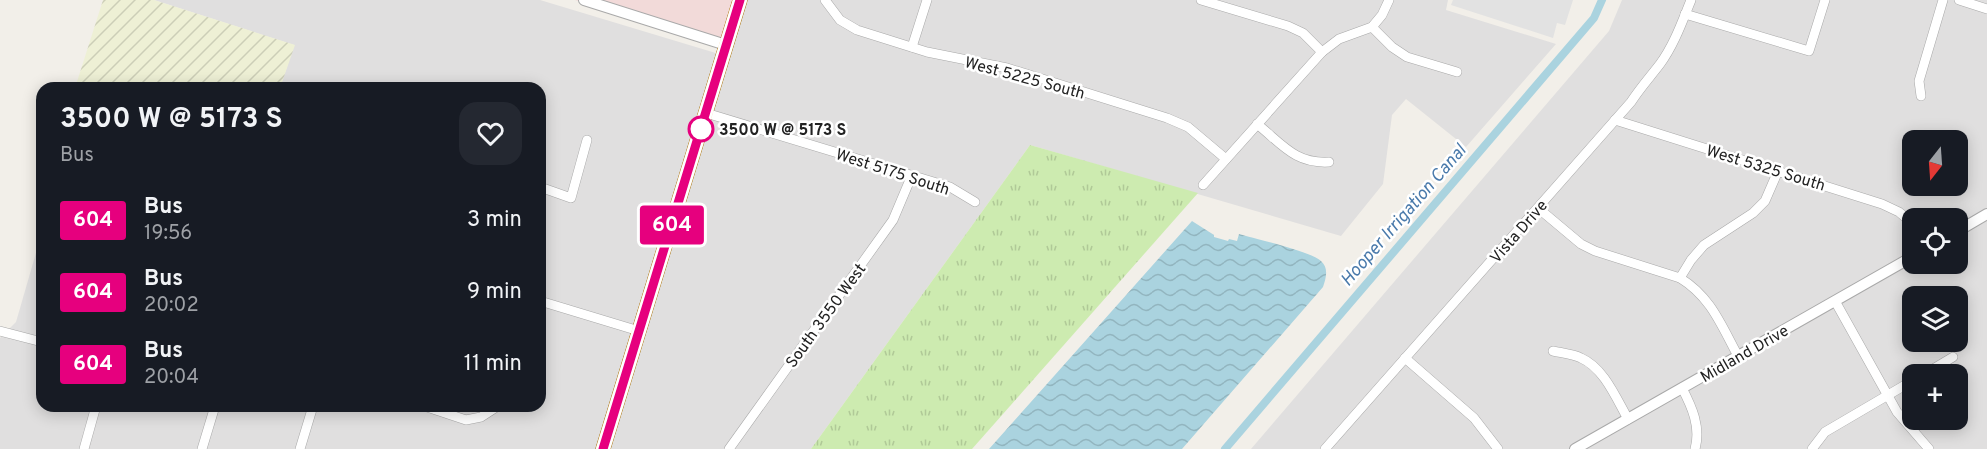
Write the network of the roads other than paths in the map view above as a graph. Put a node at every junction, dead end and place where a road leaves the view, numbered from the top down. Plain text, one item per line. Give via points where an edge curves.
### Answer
1 (584, 0) edge
2 (740, 0) edge
3 (825, 0) edge
4 (927, 0) edge
5 (1201, 0) edge
6 (1389, 0) edge
7 (1691, 0) edge
8 (1825, 0) edge
9 (1943, 0) edge
10 (1959, 0) edge
11 (1987, 9) edge
12 (1685, 14) junction
13 (1372, 27) junction
14 (726, 45) junction
15 (912, 47) junction
16 (1322, 51) junction
17 (1457, 72) dead end
18 (1921, 96) dead end
19 (706, 113) junction
20 (1615, 120) junction
21 (1257, 124) junction
22 (587, 140) dead end
23 (1226, 159) junction
24 (1329, 162) dead end
25 (1779, 171) junction
26 (912, 175) junction
27 (1203, 185) dead end
28 (546, 189) edge
29 (975, 202) dead end
30 (1538, 208) junction
31 (1987, 214) edge
32 (1902, 215) edge
33 (1968, 225) edge
34 (1902, 263) edge
35 (1680, 278) junction
36 (1835, 301) junction
37 (546, 304) edge
38 (0, 331) edge
39 (639, 331) junction
40 (36, 340) edge
41 (1552, 351) dead end
42 (1738, 356) junction
43 (1953, 357) dead end
44 (1405, 358) junction
45 (1941, 364) edge
46 (1902, 387) edge
47 (1682, 388) junction
48 (1888, 396) junction
49 (94, 412) edge
50 (214, 412) edge
51 (311, 412) edge
52 (440, 412) edge
53 (489, 412) edge
54 (1628, 419) junction
55 (84, 449) edge
56 (202, 449) edge
57 (300, 449) edge
58 (603, 449) edge
59 (729, 449) edge
60 (1325, 449) edge
61 (1498, 449) edge
62 (1575, 449) edge
63 (1695, 449) edge
64 (1812, 449) edge
65 (1929, 449) edge

1 - 14 street
2 - 14 main road
3 - 15 street, West 5225 South via 840,20 857,30
4 - 15 street
5 - 16 street via 1288,26 1303,33
6 - 13 street
7 - 12 street, Vista Drive
8 - 12 street via 1809,51
9 - 18 street via 1919,81
10 - 11 street
12 - 20 street, Vista Drive via 1660,64
13 - 16 street via 1339,39
13 - 17 street via 1407,57
14 - 19 main road
15 - 23 street, West 5225 South via 1007,68 1167,118 1188,127
16 - 21 street
19 - 26 street, West 5175 South
19 - 39 main road
20 - 25 street, West 5325 South
20 - 30 street, Vista Drive
21 - 23 street
21 - 24 street via 1298,158
22 - 28 street via 571,198
23 - 27 street
25 - 32 street, West 5325 South via 1882,204
25 - 35 street via 1765,201 1704,245
26 - 29 street, West 5175 South via 950,187
26 - 59 street, South 3550 West via 893,220
30 - 35 street via 1595,251
30 - 44 street, Vista Drive
31 - 33 street
34 - 36 street, Midland Drive
35 - 42 street via 1703,295
36 - 42 street, Midland Drive
36 - 48 street
37 - 39 street
38 - 40 street
39 - 58 main road
41 - 54 street via 1581,358 1595,368
42 - 47 street, Midland Drive
43 - 45 street
44 - 60 street, Vista Drive
44 - 61 street via 1474,418
46 - 48 street
47 - 54 street, Midland Drive
47 - 63 street via 1697,426
48 - 64 street via 1825,432
48 - 65 street
49 - 55 street
50 - 56 street
51 - 57 street
52 - 53 street via 466,420
54 - 62 street, Midland Drive

